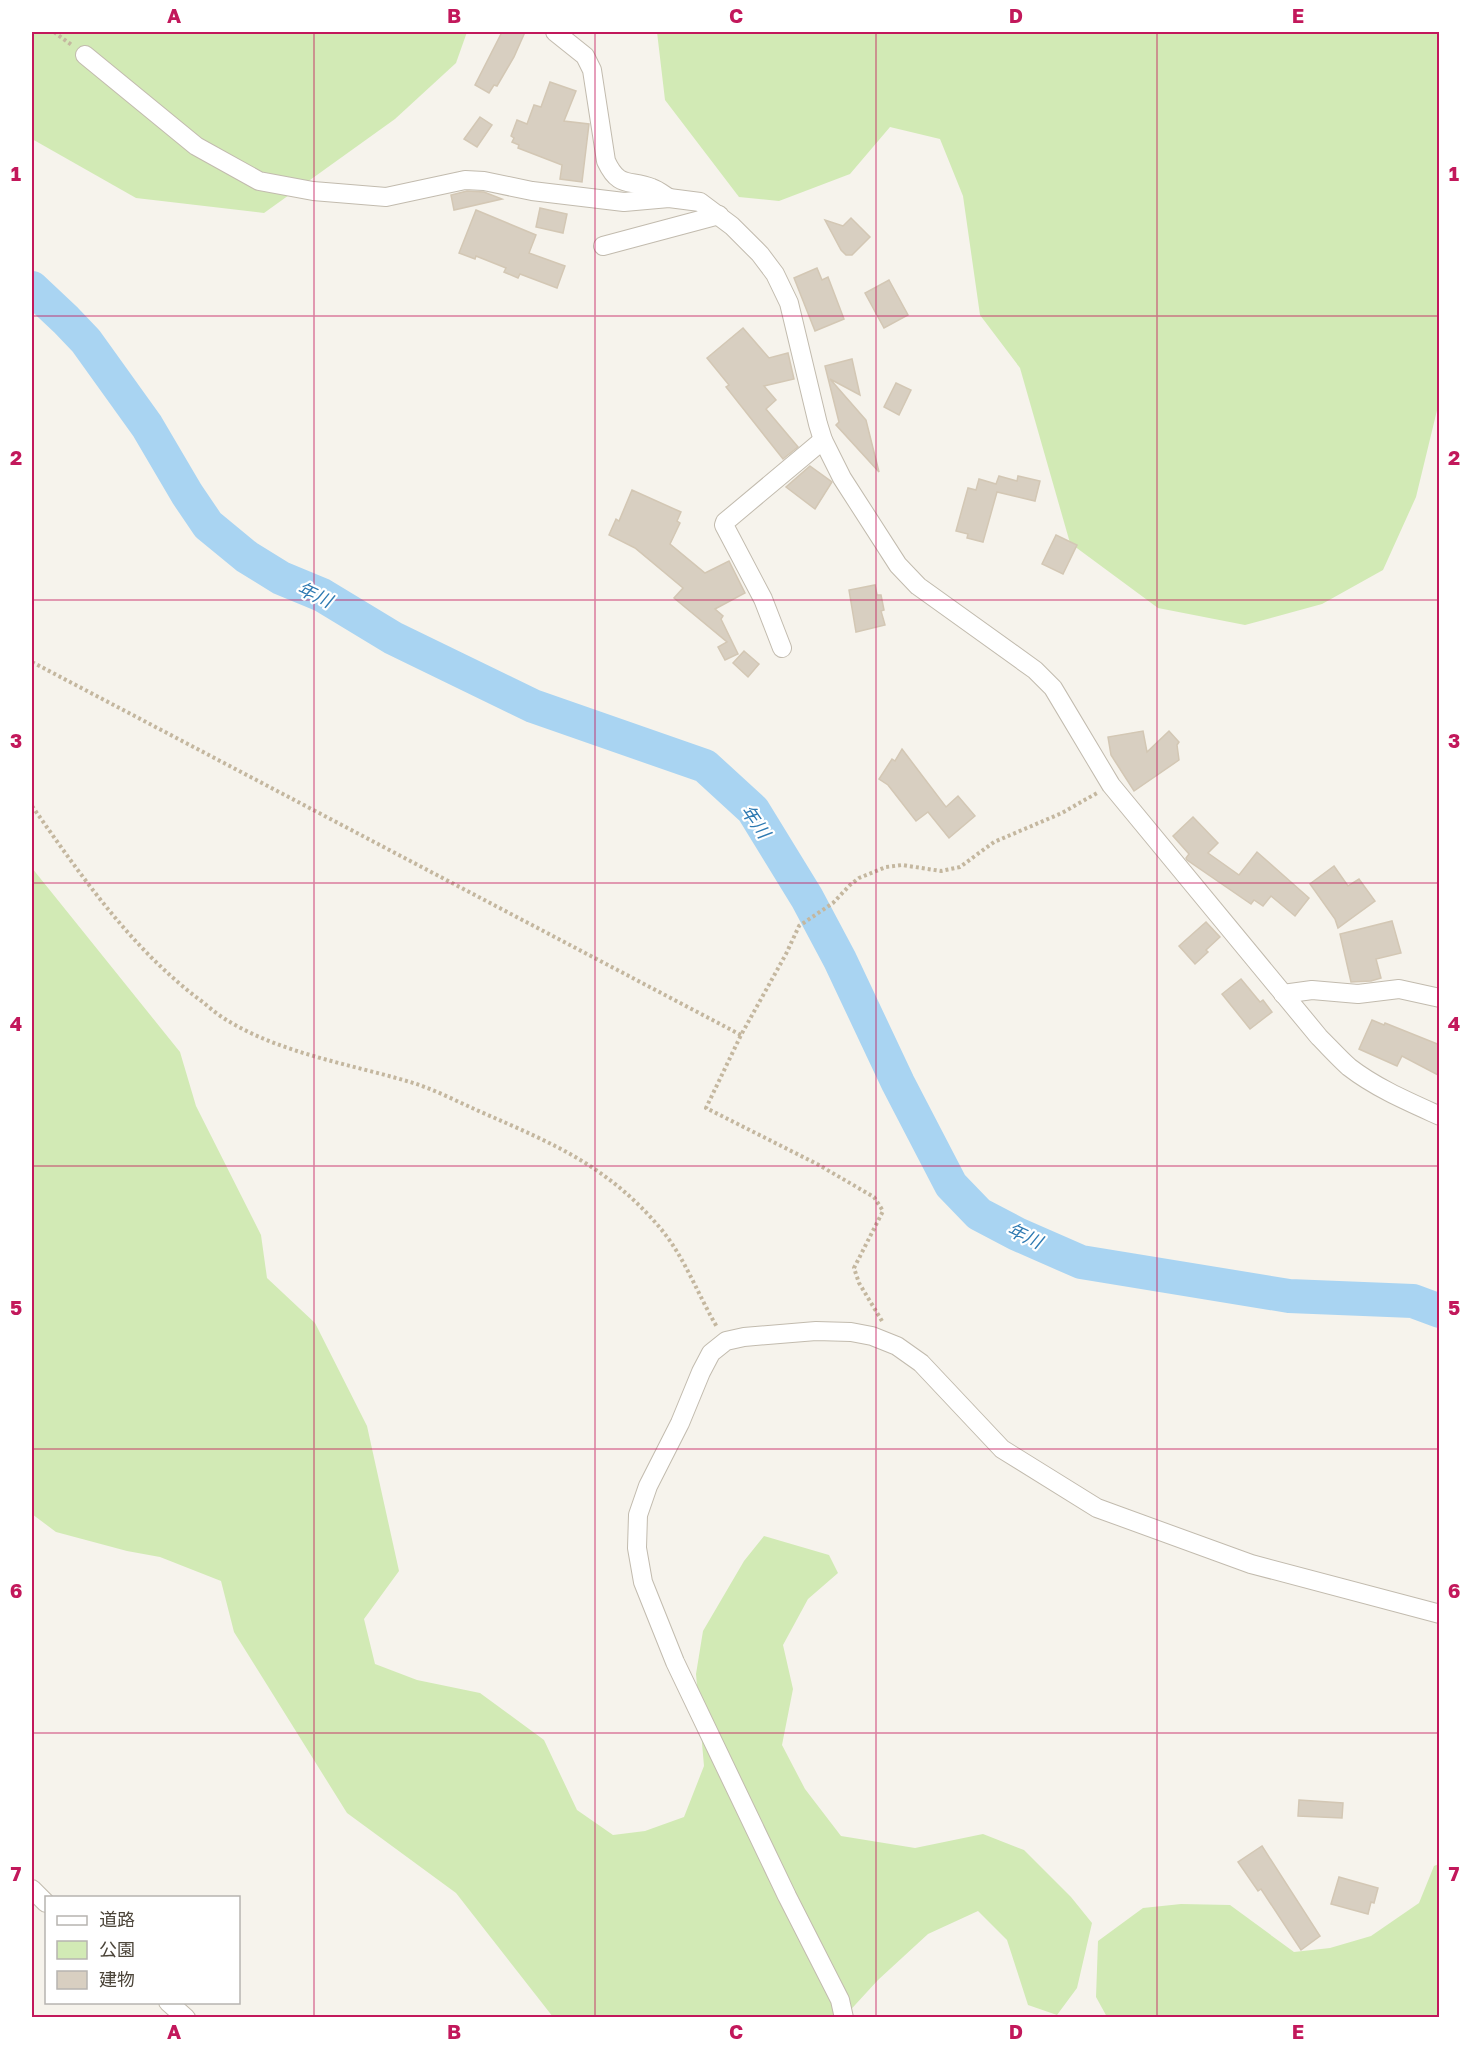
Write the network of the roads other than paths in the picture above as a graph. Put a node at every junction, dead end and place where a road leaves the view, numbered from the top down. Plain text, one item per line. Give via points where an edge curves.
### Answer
1 (555, 32) edge
2 (85, 55) dead end
3 (669, 198) junction
4 (719, 215) junction
5 (603, 246) dead end
6 (823, 440) junction
7 (782, 648) dead end
8 (1283, 994) junction
9 (1440, 998) edge
10 (1440, 1116) edge
11 (1440, 1614) edge
12 (32, 1889) edge
13 (45, 1902) edge
14 (170, 2004) edge
15 (186, 2018) edge
16 (844, 2018) edge

1 - 3 street via 585,56 592,70 611,172 618,180 652,188
2 - 3 street via 196,146 259,181 313,191 386,197 465,180 624,202
3 - 4 street via 700,202
4 - 5 street
4 - 6 street via 760,254 789,303
6 - 7 street via 724,522 763,598
6 - 8 street via 842,478 898,565 918,586 1053,687 1111,785
8 - 9 street via 1312,990 1358,994 1399,989
8 - 10 street via 1350,1067
11 - 16 street via 1251,1564 1097,1508 1002,1449 921,1363 897,1346 872,1336 816,1331 726,1341 711,1353 648,1486 638,1515 637,1548 643,1582 675,1662 840,2000
12 - 13 street
14 - 15 street

